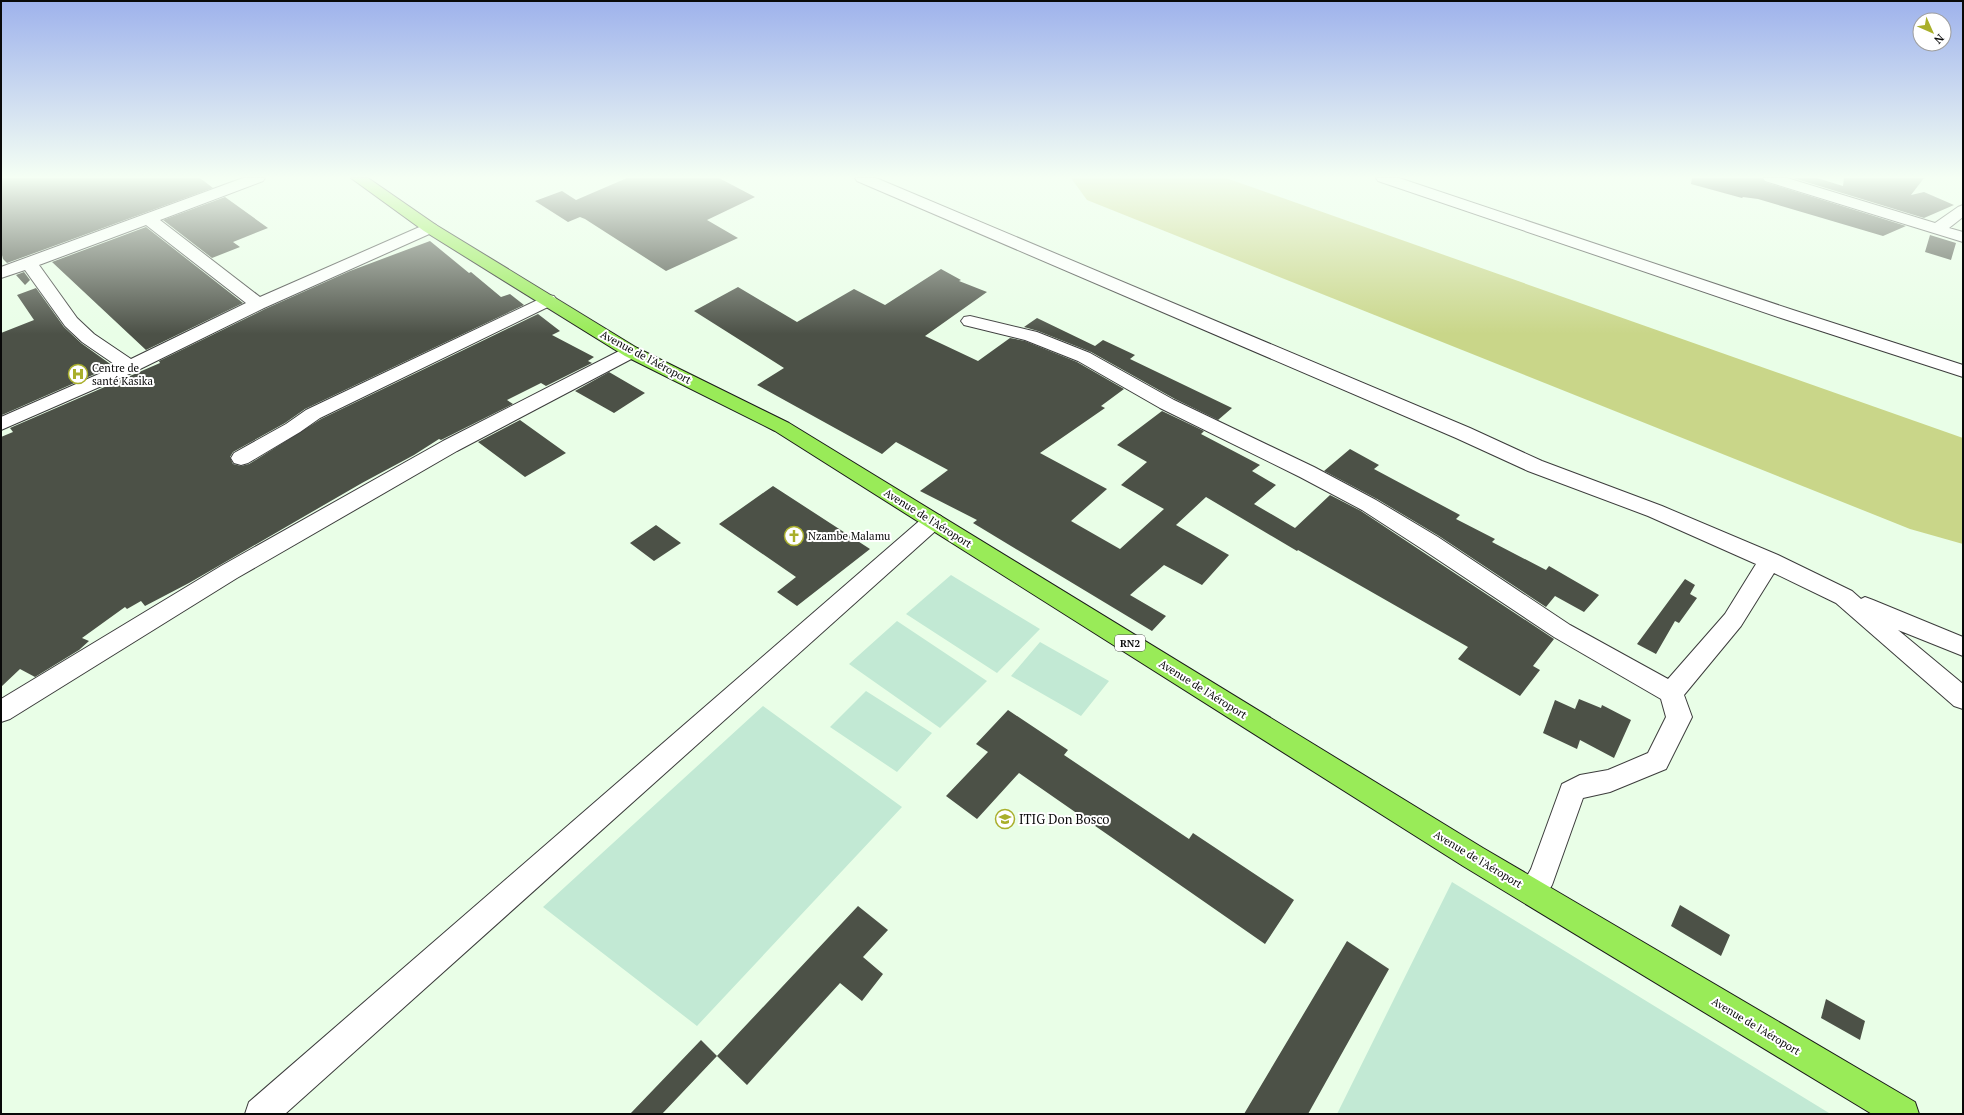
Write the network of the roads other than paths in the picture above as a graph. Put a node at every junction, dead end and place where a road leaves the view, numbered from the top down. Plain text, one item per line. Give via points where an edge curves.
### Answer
1 (119, 230) edge
2 (163, 230) edge
3 (425, 230) edge
4 (433, 230) edge
5 (985, 230) edge
6 (1538, 230) edge
7 (1944, 230) edge
8 (1963, 237) edge
9 (29, 263) junction
10 (1, 274) edge
11 (548, 300) junction
12 (258, 304) junction
13 (970, 321) dead end
14 (631, 352) junction
15 (130, 367) junction
16 (1963, 371) edge
17 (1, 424) edge
18 (241, 458) dead end
19 (933, 521) junction
20 (1770, 561) junction
21 (1844, 597) junction
22 (1963, 647) edge
23 (1671, 693) junction
24 (1963, 699) edge
25 (1, 712) edge
26 (1532, 892) junction
27 (1901, 1113) edge
28 (262, 1114) edge

1 - 9 street
2 - 12 street
3 - 12 street
4 - 11 highway, Avenue de l'Aéroport / RN2
5 - 20 street via 1535,466 1648,508
6 - 16 street
7 - 8 street
9 - 10 street
9 - 15 street via 71,322 88,338
11 - 14 highway, Avenue de l'Aéroport / RN2
11 - 18 street via 313,414
12 - 15 street
13 - 23 street via 1031,336 1084,356 1167,404 1370,505 1562,631
14 - 19 highway, Avenue de l'Aéroport / RN2 via 782,427
14 - 25 street via 450,446 216,580
15 - 17 street
19 - 26 highway, Avenue de l'Aéroport / RN2
19 - 28 street
20 - 21 street
20 - 23 street via 1733,620
21 - 22 street
21 - 24 street
23 - 26 street via 1679,717 1657,761 1610,781 1580,787 1571,792 1542,876
26 - 27 highway, Avenue de l'Aéroport / RN2

